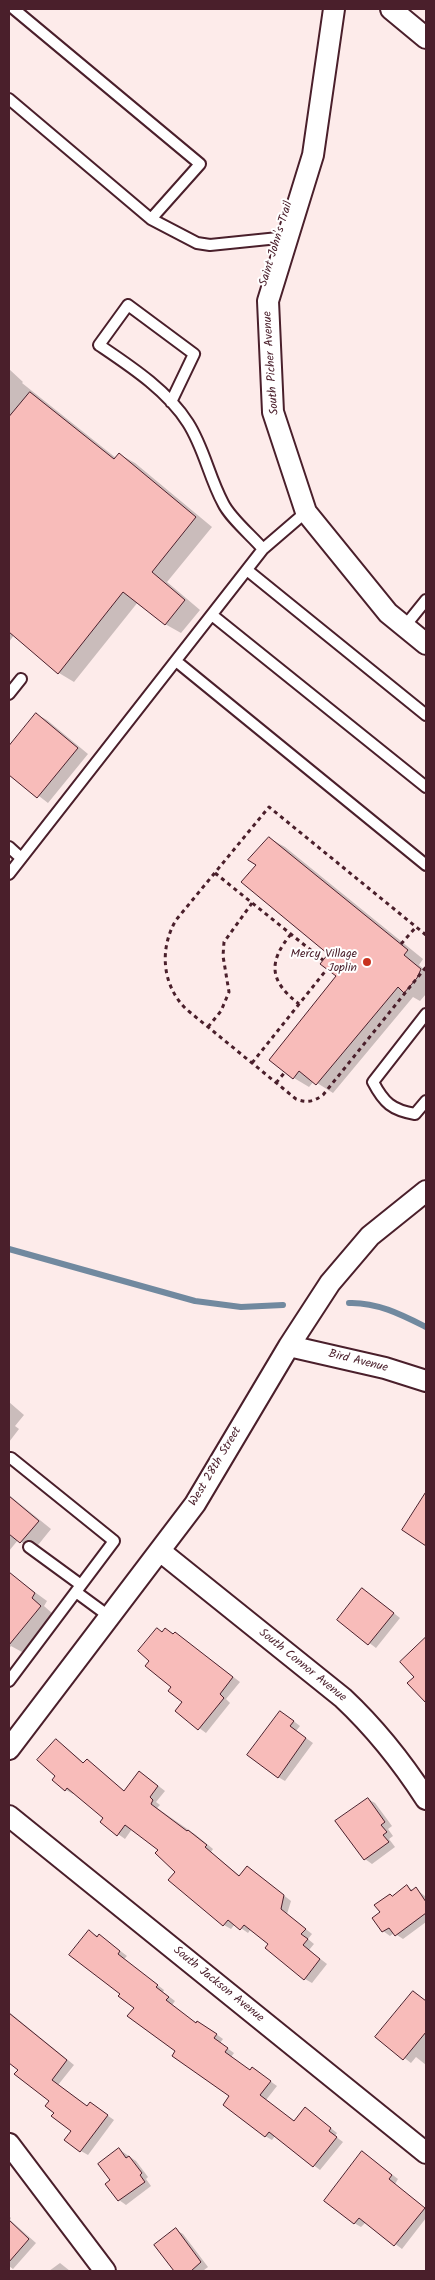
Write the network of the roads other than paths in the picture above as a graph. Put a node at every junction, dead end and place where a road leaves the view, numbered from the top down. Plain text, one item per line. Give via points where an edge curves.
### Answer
1 (14, 9) edge
2 (334, 9) edge
3 (391, 9) edge
4 (426, 38) edge
5 (9, 99) edge
6 (151, 219) junction
7 (288, 237) junction
8 (171, 402) junction
9 (306, 512) junction
10 (263, 549) junction
11 (247, 570) junction
12 (426, 600) edge
13 (212, 615) junction
14 (405, 626) junction
15 (426, 644) edge
16 (176, 661) junction
17 (21, 679) dead end
18 (9, 694) edge
19 (426, 715) edge
20 (426, 787) edge
21 (9, 847) edge
22 (21, 858) junction
23 (426, 865) edge
24 (9, 874) edge
25 (426, 1014) edge
26 (426, 1101) edge
27 (426, 1191) edge
28 (289, 1346) junction
29 (426, 1381) edge
30 (12, 1458) dead end
31 (30, 1547) dead end
32 (160, 1552) junction
33 (79, 1589) junction
34 (110, 1617) junction
35 (9, 1681) edge
36 (9, 1749) edge
37 (426, 1799) edge
38 (9, 1816) edge
39 (9, 2144) edge
40 (426, 2153) edge
41 (105, 2271) edge

1 - 6 lane via 200,164
2 - 7 street, South Picher Avenue via 313,155
3 - 4 street
5 - 6 lane
6 - 7 lane via 197,243 210,245
7 - 9 street, South Picher Avenue via 268,301 273,412
8 - 8 lane via 99,345 128,306 194,354
8 - 10 lane via 200,445 223,505
9 - 10 lane
9 - 14 street, South Picher Avenue via 388,612
10 - 11 lane
11 - 13 lane
11 - 19 lane
12 - 14 lane
13 - 16 lane
13 - 20 lane
14 - 15 street, South Picher Avenue
16 - 22 lane
16 - 23 lane
17 - 18 lane
21 - 22 lane
22 - 24 lane
25 - 26 lane via 373,1082 381,1097 397,1110 415,1114
27 - 28 street, West 28th Street via 370,1236 330,1283
28 - 29 street, Bird Avenue
28 - 32 street, West 28th Street via 195,1504
30 - 33 lane via 114,1541
31 - 33 lane
32 - 34 street, West 28th Street
32 - 37 street, South Connor Avenue via 349,1703 388,1745
33 - 34 lane
33 - 35 lane
34 - 36 street, West 28th Street
38 - 40 street, South Jackson Avenue
39 - 41 street

